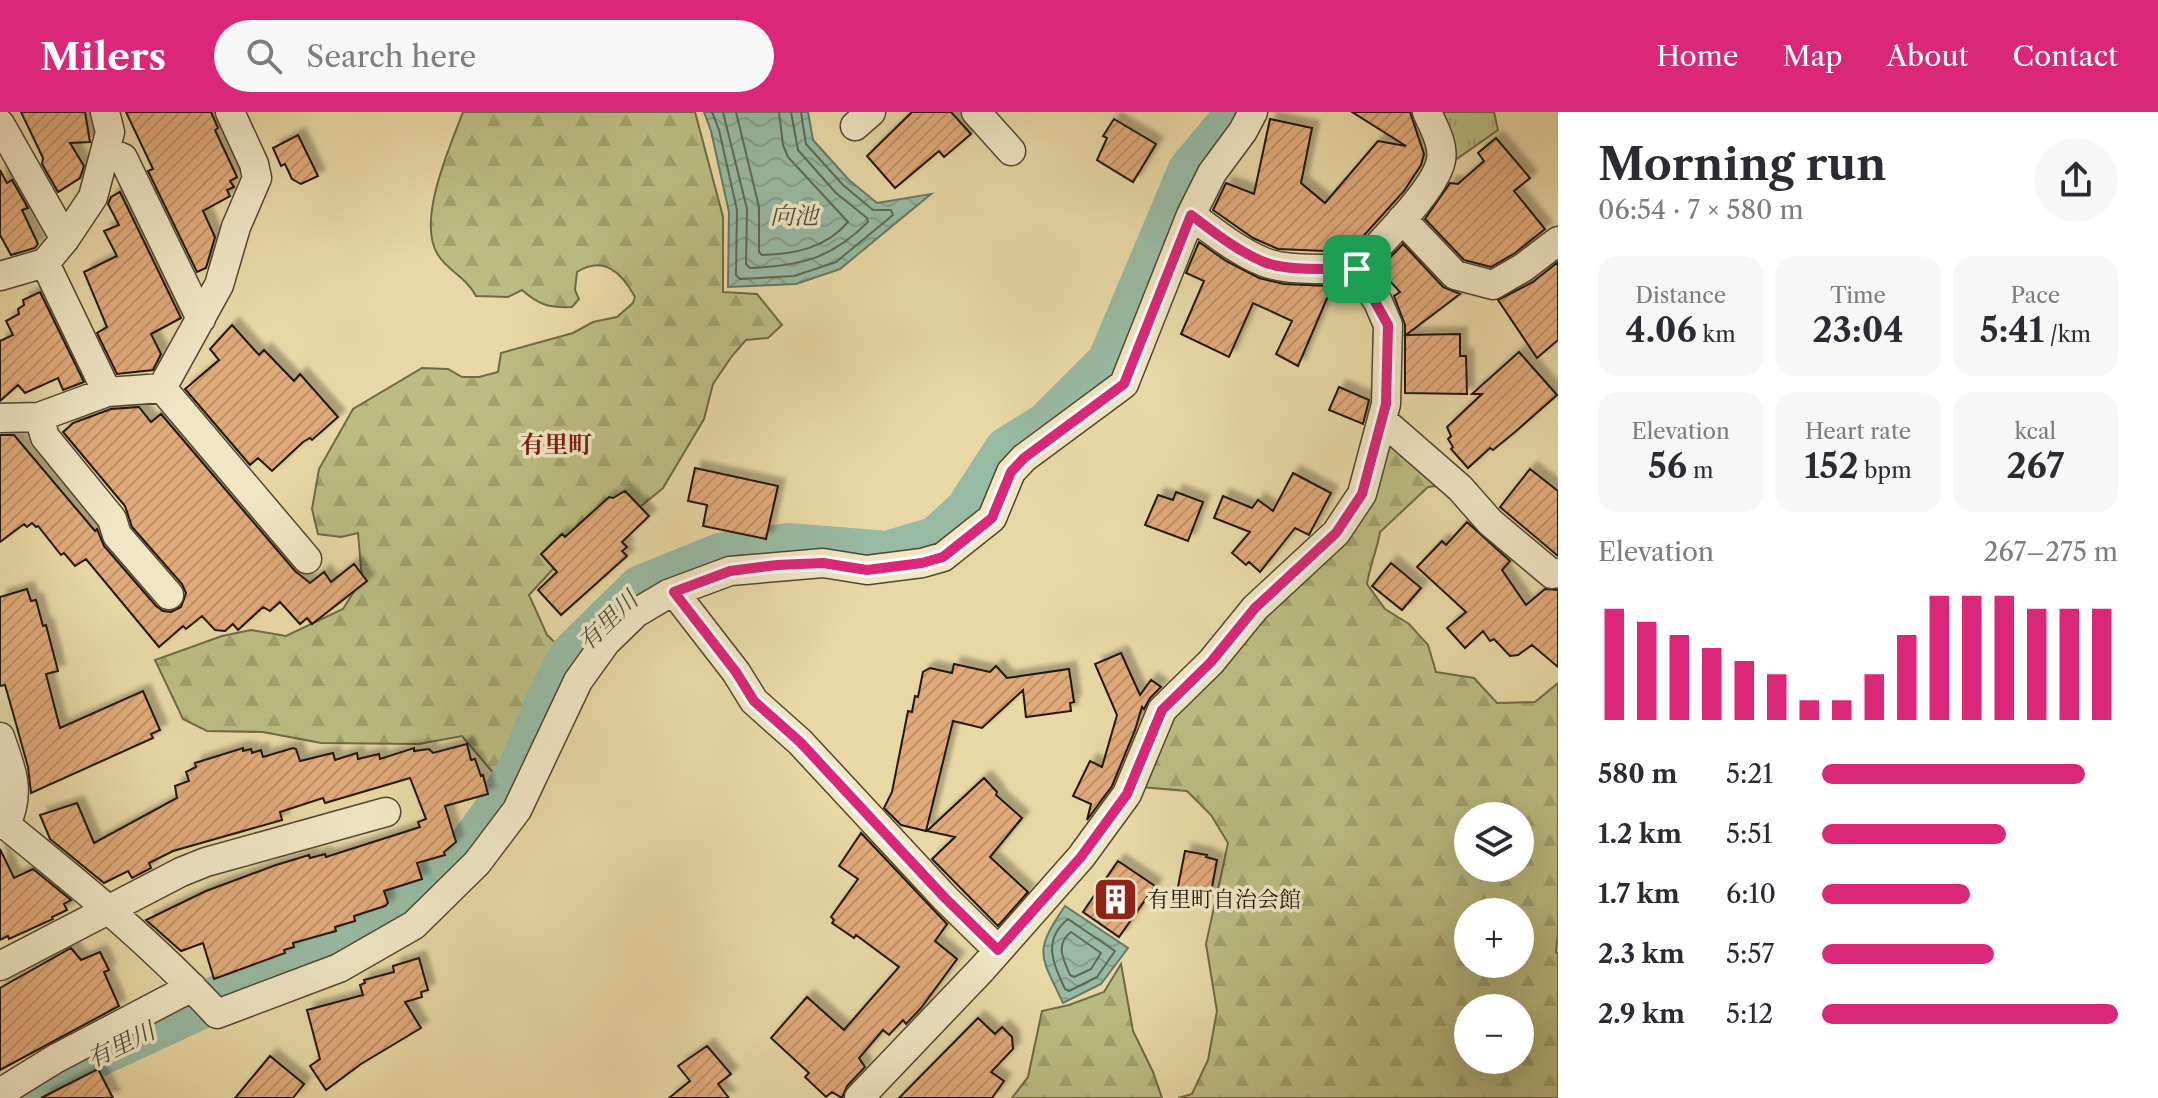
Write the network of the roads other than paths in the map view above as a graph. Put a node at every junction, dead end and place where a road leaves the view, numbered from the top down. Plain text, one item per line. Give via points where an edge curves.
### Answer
1 (105, 112) edge
2 (230, 112) edge
3 (976, 112) edge
4 (1253, 112) edge
5 (1427, 112) edge
6 (0, 124) edge
7 (107, 151) junction
8 (1011, 151) dead end
9 (1191, 215) junction
10 (1402, 219) junction
11 (65, 239) junction
12 (1558, 241) edge
13 (45, 263) junction
14 (1357, 269) junction
15 (0, 276) edge
16 (201, 319) junction
17 (162, 388) junction
18 (107, 392) junction
19 (39, 417) junction
20 (0, 418) edge
21 (1382, 420) junction
22 (307, 559) dead end
23 (1558, 573) edge
24 (674, 592) junction
25 (169, 595) dead end
26 (0, 737) edge
27 (386, 812) dead end
28 (3, 825) edge
29 (108, 908) junction
30 (998, 950) junction
31 (0, 966) edge
32 (192, 987) junction
33 (0, 1093) edge
34 (859, 1098) edge

1 - 7 street
2 - 16 street via 257,178 219,285
3 - 8 street
4 - 9 street
5 - 10 street via 1441,161
6 - 11 street
7 - 11 street via 93,197
7 - 16 street via 123,158
9 - 14 street via 1267,263
9 - 24 street via 1124,384 1024,458 1011,472 992,518 943,557 867,570 823,563 730,571
10 - 12 street via 1455,275 1493,285
10 - 14 street
11 - 13 street
13 - 15 street
13 - 18 street
14 - 21 street via 1388,325
16 - 17 street
17 - 18 street
17 - 22 street
18 - 19 street
19 - 20 street
19 - 25 street via 45,437
21 - 23 street via 1460,488 1490,522 1552,574
21 - 30 street via 1362,494 1336,533 1255,608 1162,710 1127,794 1081,857
24 - 30 street via 754,701 800,742
24 - 32 street via 636,613 606,642 578,681 517,810 477,863 414,925 339,968 217,1014
26 - 28 street via 12,770 15,804
27 - 29 street via 206,862
28 - 29 street
29 - 31 street
29 - 32 street
30 - 34 street
32 - 33 street

